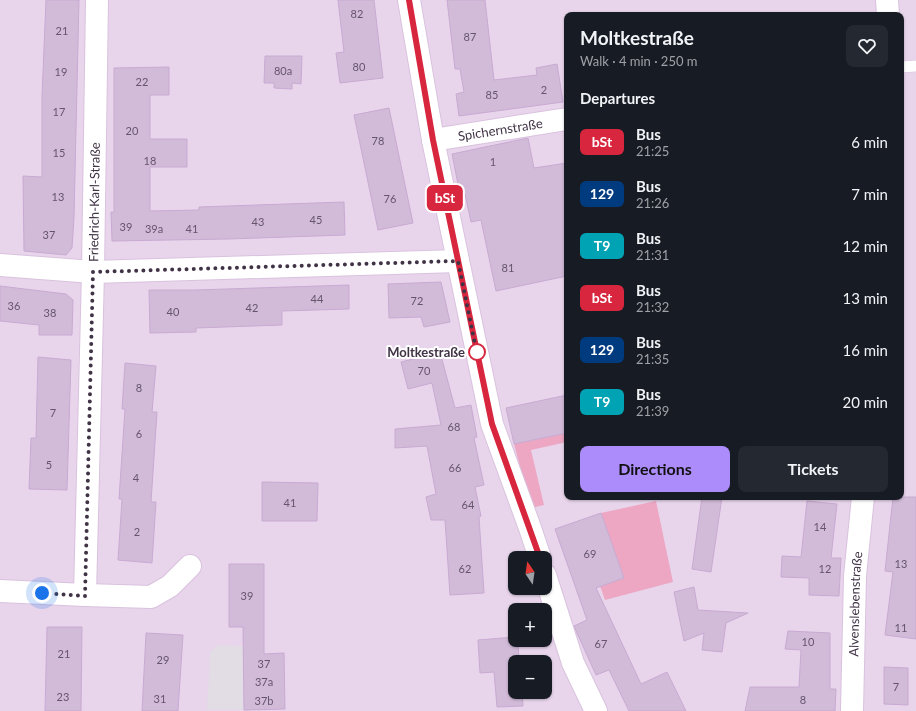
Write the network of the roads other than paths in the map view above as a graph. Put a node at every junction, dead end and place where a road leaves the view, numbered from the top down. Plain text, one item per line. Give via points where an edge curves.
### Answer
1 (97, 0) edge
2 (409, 0) edge
3 (887, 0) edge
4 (888, 12) edge
5 (916, 66) edge
6 (904, 67) edge
7 (564, 119) edge
8 (433, 140) junction
9 (458, 261) junction
10 (0, 264) edge
11 (93, 272) junction
12 (863, 500) edge
13 (537, 551) edge
14 (190, 566) dead end
15 (0, 591) edge
16 (551, 595) edge
17 (85, 596) junction
18 (596, 711) edge
19 (852, 711) edge

1 - 11 street, Friedrich-Karl-Straße
2 - 8 street
3 - 4 street
5 - 6 lane
7 - 8 street, Spichernstraße
8 - 9 street
9 - 11 street
9 - 13 street via 492,424
10 - 11 street
11 - 17 street, Friedrich-Karl-Straße
12 - 19 street, Alvenslebenstraße via 855,576
14 - 17 street via 170,586 151,597
15 - 17 street
16 - 18 street via 573,663

